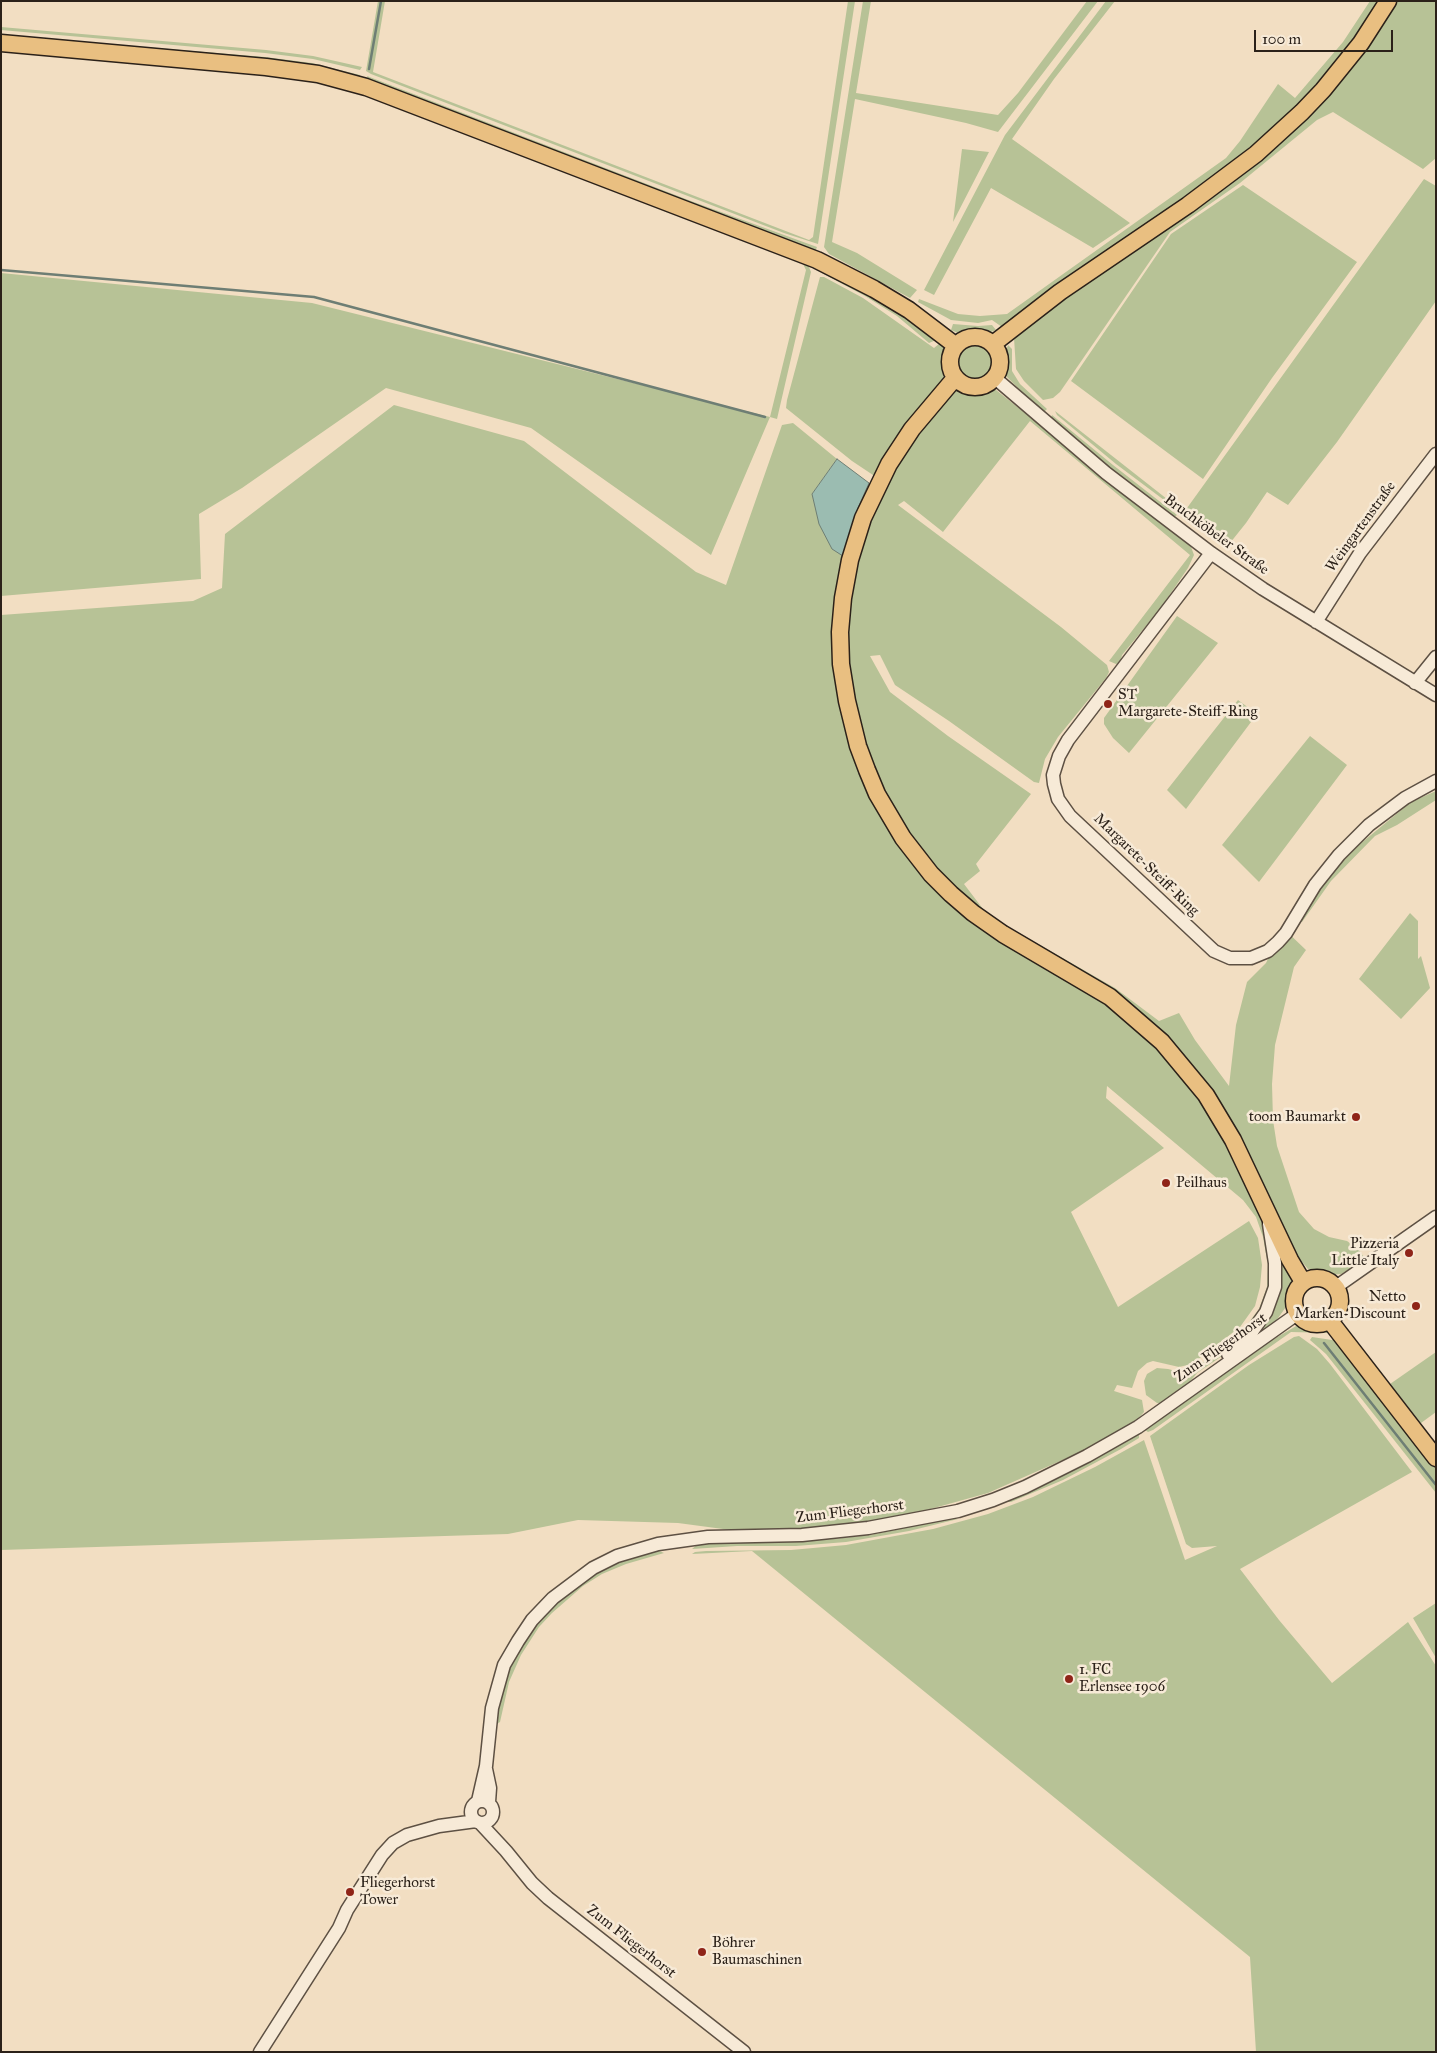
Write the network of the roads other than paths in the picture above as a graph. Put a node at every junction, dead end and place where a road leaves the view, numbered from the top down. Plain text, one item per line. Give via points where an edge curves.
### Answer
1 (1388, 1) edge
2 (1, 43) edge
3 (993, 344) junction
4 (955, 345) junction
5 (955, 378) junction
6 (995, 378) junction
7 (1436, 454) edge
8 (1210, 553) junction
9 (1316, 622) junction
10 (1436, 657) edge
11 (1416, 683) junction
12 (1436, 695) edge
13 (1436, 781) edge
14 (1266, 1208) junction
15 (1436, 1217) edge
16 (1303, 1282) junction
17 (1336, 1287) junction
18 (1297, 1314) junction
19 (1330, 1321) junction
20 (1194, 1388) junction
21 (1436, 1458) edge
22 (480, 1803) junction
23 (493, 1816) junction
24 (478, 1822) junction
25 (439, 1826) junction
26 (506, 1851) junction
27 (260, 2052) edge
28 (744, 2052) edge

1 - 3 main road via 1361,43 1323,90 1256,154 1188,205 1060,292
2 - 4 main road via 266,67 318,74 366,87 817,260 874,289
3 - 4 main road via 986,339 970,337
3 - 6 main road via 1000,357
4 - 5 main road via 949,362
5 - 6 main road via 975,387
5 - 14 main road via 912,429 889,464 863,518 850,560 840,632 841,664 858,746 877,794 903,838 951,894 1002,934 1110,997 1162,1042 1206,1095 1233,1140
6 - 8 street, Bruchköbeler Straße via 1106,474
7 - 9 street, Weingartenstraße via 1360,553
8 - 9 street, Bruchköbeler Straße
8 - 13 street, Margarete-Steiff-Ring via 1059,756 1053,775 1054,784 1058,799 1070,816 1214,951 1230,958 1250,958 1268,951 1286,933 1315,885 1353,840 1387,811
9 - 11 street, Bruchköbeler Straße
10 - 11 street
11 - 12 street, Bruchköbeler Straße
14 - 16 main road
14 - 20 street via 1275,1263 1275,1287 1266,1312 1249,1336
15 - 17 street
16 - 17 main road via 1317,1278
16 - 18 main road via 1294,1293
17 - 19 main road via 1339,1309
18 - 19 main road via 1302,1320 1316,1325
18 - 20 street, Zum Fliegerhorst
19 - 21 main road
20 - 22 street, Zum Fliegerhorst via 1096,1452 980,1504 904,1522 833,1533 686,1539 638,1549 594,1568 553,1598 532,1620 504,1665 492,1708 486,1766 490,1788
22 - 23 street via 494,1809
22 - 24 street via 471,1815
22 - 25 street
23 - 24 street via 488,1822
23 - 26 street, Zum Fliegerhorst
24 - 25 street
24 - 26 street, Zum Fliegerhorst
25 - 27 street via 408,1835 393,1843 382,1855
26 - 28 street, Zum Fliegerhorst via 548,1898

